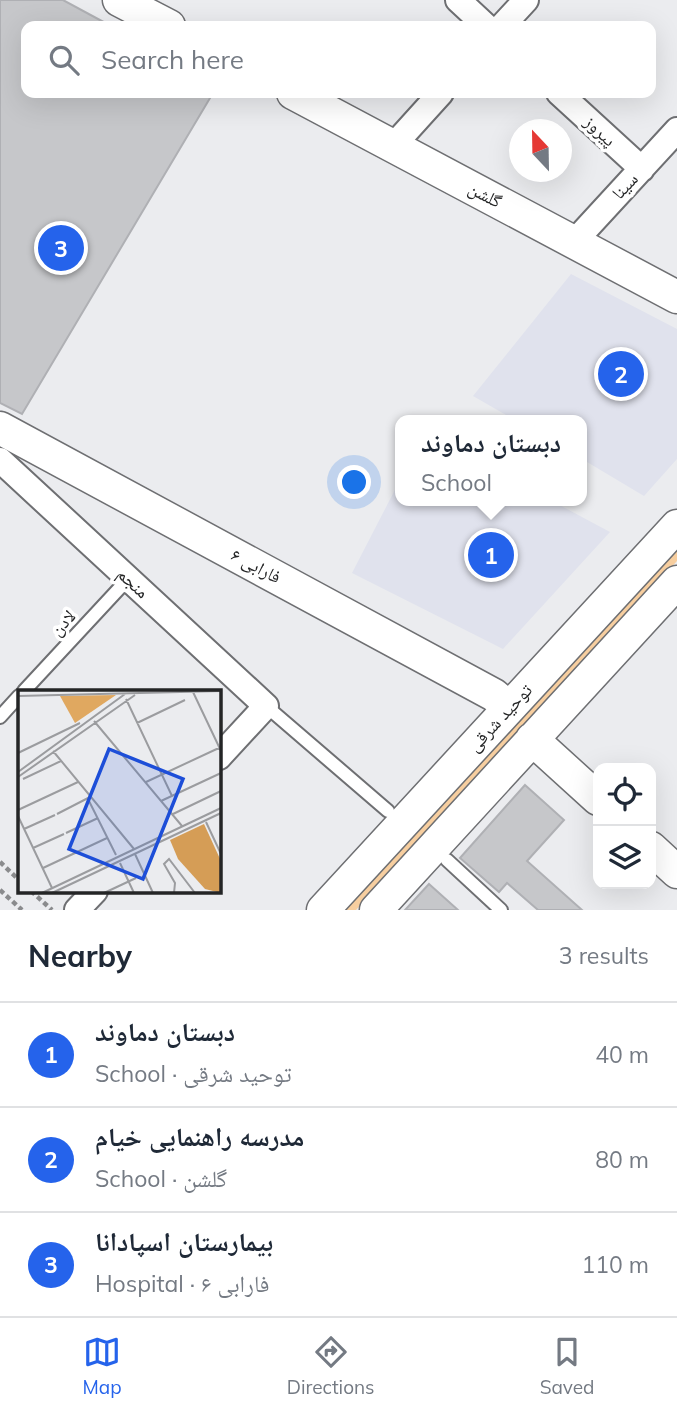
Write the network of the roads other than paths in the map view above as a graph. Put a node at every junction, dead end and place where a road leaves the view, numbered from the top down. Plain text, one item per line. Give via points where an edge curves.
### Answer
1 (119, 0) edge
2 (458, 0) edge
3 (526, 0) edge
4 (159, 21) edge
5 (481, 21) edge
6 (507, 21) edge
7 (302, 98) edge
8 (436, 98) edge
9 (564, 98) edge
10 (677, 131) edge
11 (393, 146) junction
12 (642, 169) junction
13 (574, 242) junction
14 (677, 297) edge
15 (2, 443) edge
16 (677, 526) edge
17 (128, 579) junction
18 (677, 582) edge
19 (25, 690) edge
20 (18, 697) edge
21 (266, 706) junction
22 (509, 709) junction
23 (0, 717) edge
24 (532, 739) junction
25 (220, 756) edge
26 (593, 794) edge
27 (388, 811) dead end
28 (656, 853) edge
29 (447, 860) dead end
30 (677, 872) edge
31 (94, 892) edge
32 (77, 910) edge
33 (323, 910) edge
34 (376, 910) edge
35 (502, 910) edge

1 - 4 street
2 - 5 street
3 - 6 street
7 - 11 street, گلشن
8 - 11 street
9 - 12 street, پیروز
10 - 12 street, سینا
11 - 13 street, گلشن
12 - 13 street, سینا
13 - 14 street, گلشن
15 - 17 street, منجم
15 - 22 street, فارابی ۶ via 494,695
16 - 22 street, توحید شرقی
17 - 19 lane, لادن
17 - 21 street, منجم
18 - 24 street
20 - 23 lane
21 - 25 street
21 - 27 lane
22 - 33 street, توحید شرقی
24 - 26 street
24 - 34 street
28 - 30 street
29 - 35 lane
31 - 32 street

